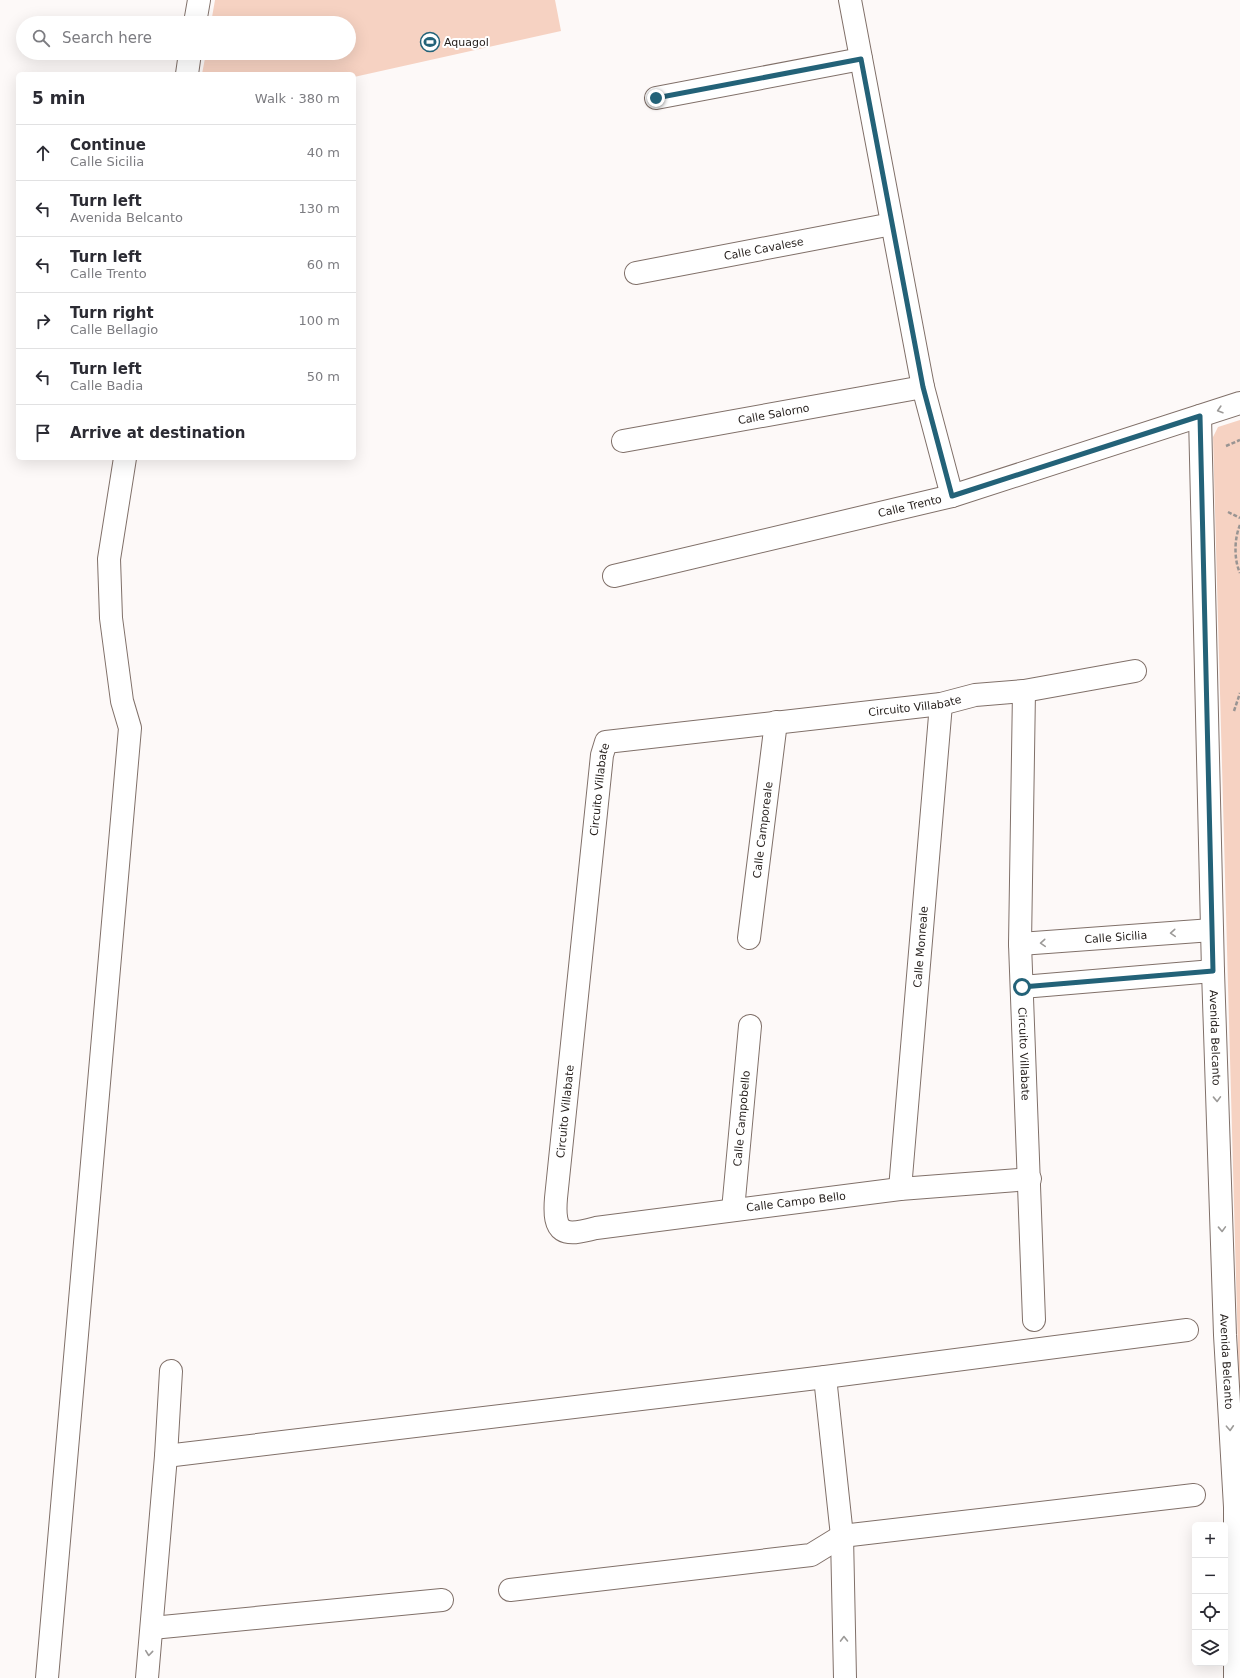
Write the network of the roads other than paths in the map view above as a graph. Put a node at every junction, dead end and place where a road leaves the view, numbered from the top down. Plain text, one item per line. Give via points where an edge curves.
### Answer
1 (199, 0) edge
2 (850, 0) edge
3 (196, 16) edge
4 (861, 59) junction
5 (189, 60) edge
6 (187, 72) edge
7 (656, 98) dead end
8 (892, 224) junction
9 (636, 273) dead end
10 (923, 387) junction
11 (1240, 403) edge
12 (1200, 416) junction
13 (623, 441) dead end
14 (125, 460) edge
15 (952, 496) junction
16 (614, 576) dead end
17 (1135, 671) dead end
18 (1024, 691) junction
19 (941, 704) junction
20 (776, 722) junction
21 (1212, 930) junction
22 (749, 938) dead end
23 (1020, 944) junction
24 (1213, 971) junction
25 (1022, 987) junction
26 (750, 1026) dead end
27 (1030, 1179) junction
28 (900, 1189) junction
29 (733, 1210) junction
30 (563, 1231) joint
31 (1034, 1320) dead end
32 (1187, 1330) dead end
33 (171, 1371) dead end
34 (825, 1377) junction
35 (166, 1456) junction
36 (1194, 1495) dead end
37 (842, 1536) junction
38 (510, 1590) dead end
39 (442, 1600) dead end
40 (152, 1628) junction
41 (47, 1678) edge
42 (147, 1678) edge
43 (845, 1678) edge
44 (1234, 1678) edge

1 - 3 street
2 - 4 street
4 - 7 street
4 - 8 street
5 - 6 street
8 - 9 street, Calle Cavalese
8 - 10 street
10 - 13 street, Calle Salorno
10 - 15 street
11 -> 12 street
12 - 15 street, Calle Trento
12 - 21 street, Avenida Belcanto
14 - 41 street via 109,559 112,625 122,701 130,728
15 - 16 street, Calle Trento
17 - 18 street, Circuito Villabate
18 - 19 street, Circuito Villabate via 975,694
18 - 23 street, Circuito Villabate
19 - 20 street, Circuito Villabate
19 - 28 street, Calle Monreale
20 - 22 street, Calle Camporeale
20 - 30 street, Circuito Villabate via 606,742 598,774 556,1198 555,1216 558,1226
21 -> 23 street, Calle Sicilia
21 - 24 street, Avenida Belcanto
23 - 25 street, Circuito Villabate
24 - 25 street
24 -> 44 street, Avenida Belcanto via 1225,1335 1234,1507
25 - 27 street, Circuito Villabate
26 - 29 street, Calle Campobello
27 - 28 street, Calle Campo Bello
27 - 31 street, Circuito Villabate
28 - 29 street, Calle Campo Bello
29 - 30 street, Calle Campo Bello via 579,1232
32 - 34 street
33 - 35 street
34 - 35 street
34 - 37 street
35 - 40 street
36 - 37 street
37 - 38 street via 811,1555
43 -> 37 street
39 - 40 street
40 -> 42 street

